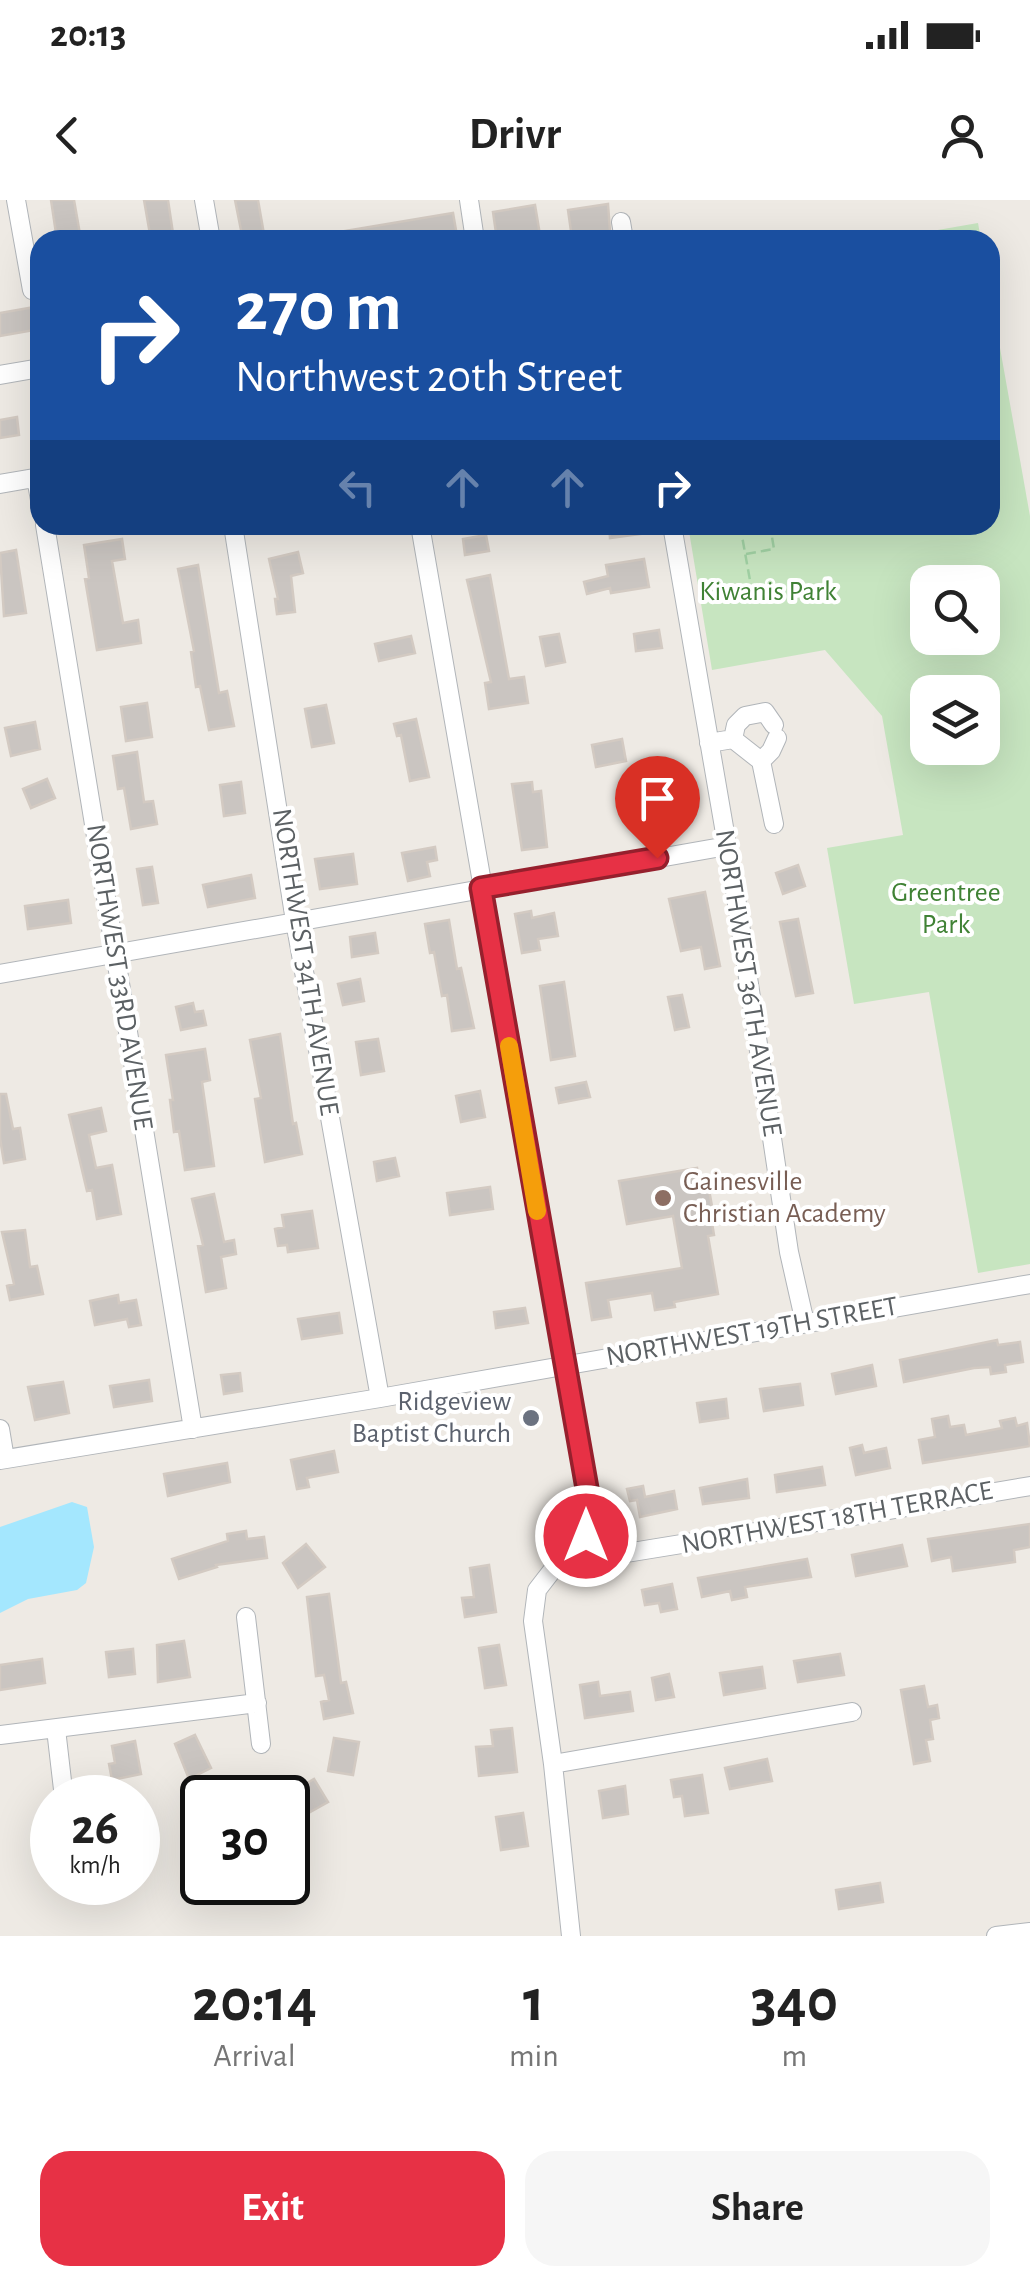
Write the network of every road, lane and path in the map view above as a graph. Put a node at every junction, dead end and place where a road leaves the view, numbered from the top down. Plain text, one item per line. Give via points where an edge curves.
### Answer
1 (16, 200) edge
2 (204, 200) edge
3 (469, 200) edge
4 (209, 230) edge
5 (474, 230) edge
6 (30, 279) edge
7 (30, 370) edge
8 (0, 375) edge
9 (30, 478) edge
10 (0, 484) edge
11 (47, 535) edge
12 (235, 535) edge
13 (422, 535) edge
14 (674, 535) edge
15 (742, 535) edge
16 (772, 535) edge
17 (746, 554) junction
18 (753, 597) dead end
19 (733, 739) junction
20 (709, 744) junction
21 (762, 760) junction
22 (774, 824) dead end
23 (727, 846) junction
24 (481, 888) junction
25 (296, 921) junction
26 (115, 953) junction
27 (0, 974) edge
28 (1030, 1284) edge
29 (805, 1323) junction
30 (564, 1365) junction
31 (380, 1398) junction
32 (0, 1429) edge
33 (193, 1429) junction
34 (2, 1459) edge
35 (1030, 1486) edge
36 (578, 1561) junction
37 (246, 1617) dead end
38 (257, 1703) junction
39 (852, 1712) dead end
40 (56, 1728) junction
41 (0, 1735) edge
42 (261, 1744) dead end
43 (553, 1764) junction
44 (61, 1775) edge
45 (1030, 1932) edge
46 (571, 1936) edge
47 (996, 1936) edge

1 - 6 street
2 - 4 street
3 - 5 street
7 - 8 street
9 - 10 street
11 - 26 street, NORTHWEST 33RD AVENUE
12 - 25 street, NORTHWEST 34TH AVENUE
13 - 24 street
14 - 20 street, NORTHWEST 36TH AVENUE
15 - 17 path
16 - 17 path via 774,550
17 - 18 path
19 - 20 street
19 - 21 street
19 - 21 street via 736,726 765,712 776,731
20 - 23 street, NORTHWEST 36TH AVENUE
21 - 22 street
23 - 24 street
23 - 29 street, NORTHWEST 36TH AVENUE
24 - 25 street
24 - 30 street
25 - 26 street
25 - 31 street, NORTHWEST 34TH AVENUE
26 - 27 street
26 - 33 street, NORTHWEST 33RD AVENUE
28 - 29 street, NORTHWEST 19TH STREET
29 - 30 street, NORTHWEST 19TH STREET
30 - 31 street, NORTHWEST 19TH STREET
30 - 36 street via 591,1511
31 - 33 street, NORTHWEST 19TH STREET
32 - 34 street
33 - 34 street, NORTHWEST 19TH STREET
35 - 36 street, NORTHWEST 18TH TERRACE
36 - 43 street, NORTHWEST 18TH TERRACE via 554,1568 537,1590 533,1621
37 - 38 street
38 - 40 street
38 - 42 street
39 - 43 street
40 - 41 street
40 - 44 street
43 - 46 street
45 - 47 street

